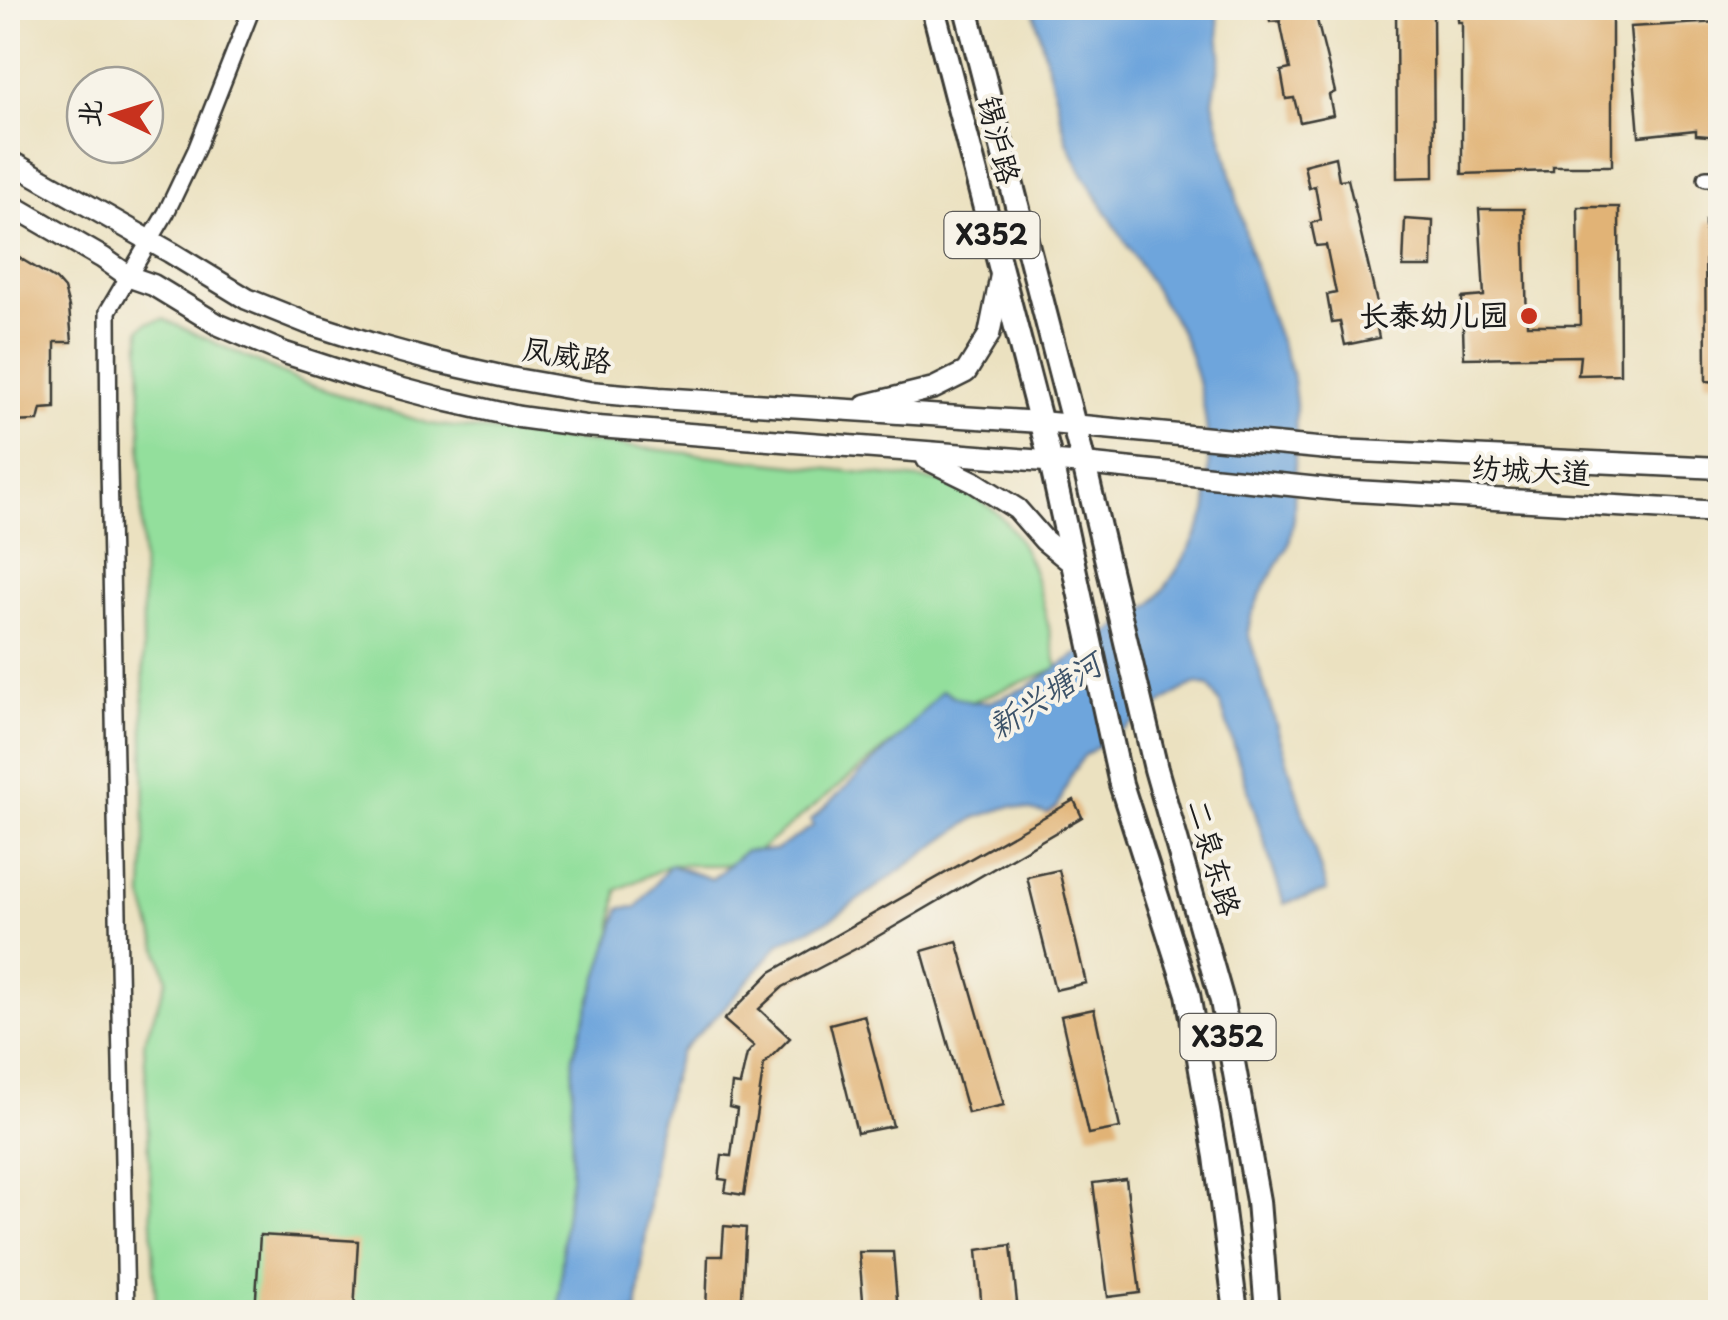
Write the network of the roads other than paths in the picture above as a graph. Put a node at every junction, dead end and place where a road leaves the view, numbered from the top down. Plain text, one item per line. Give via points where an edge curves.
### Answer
1 (252, 8) edge
2 (933, 8) edge
3 (966, 8) edge
4 (8, 160) edge
5 (8, 203) edge
6 (149, 242) junction
7 (1002, 273) junction
8 (130, 277) junction
9 (846, 410) junction
10 (1040, 422) junction
11 (1073, 426) junction
12 (1165, 434) joint
13 (906, 451) junction
14 (1050, 462) junction
15 (1084, 464) junction
16 (1720, 468) edge
17 (1720, 512) edge
18 (1072, 564) junction
19 (126, 1312) edge
20 (1236, 1312) edge
21 (1267, 1312) edge

1 - 6 street via 196,150
2 - 7 main road, 锡沪路 / X352
3 - 11 main road, 锡沪路 / X352
4 - 6 main road, 凤威路
5 - 8 main road
6 - 8 street
6 - 9 main road, 凤威路 via 247,300 438,362 590,392
7 - 9 main road via 989,335 966,372 934,388
7 - 10 main road, 锡沪路 / X352
8 - 13 main road via 285,353 519,417
8 - 19 street via 108,310
9 - 10 main road, 凤威路
10 - 11 main road, 凤威路
10 - 14 main road, 锡沪路 / X352
11 - 12 main road, 凤威路
11 - 15 main road, 二泉东路 / X352
12 - 16 main road, 纺城大道 via 1339,450
13 - 14 main road
13 - 18 main road via 1016,509
14 - 15 main road
14 - 18 main road, X352
15 - 17 main road, 纺城大道 via 1338,490
15 - 21 main road, 二泉东路 / X352 via 1156,769 1222,1000 1258,1201
18 - 20 main road, X352 via 1121,784 1188,994

